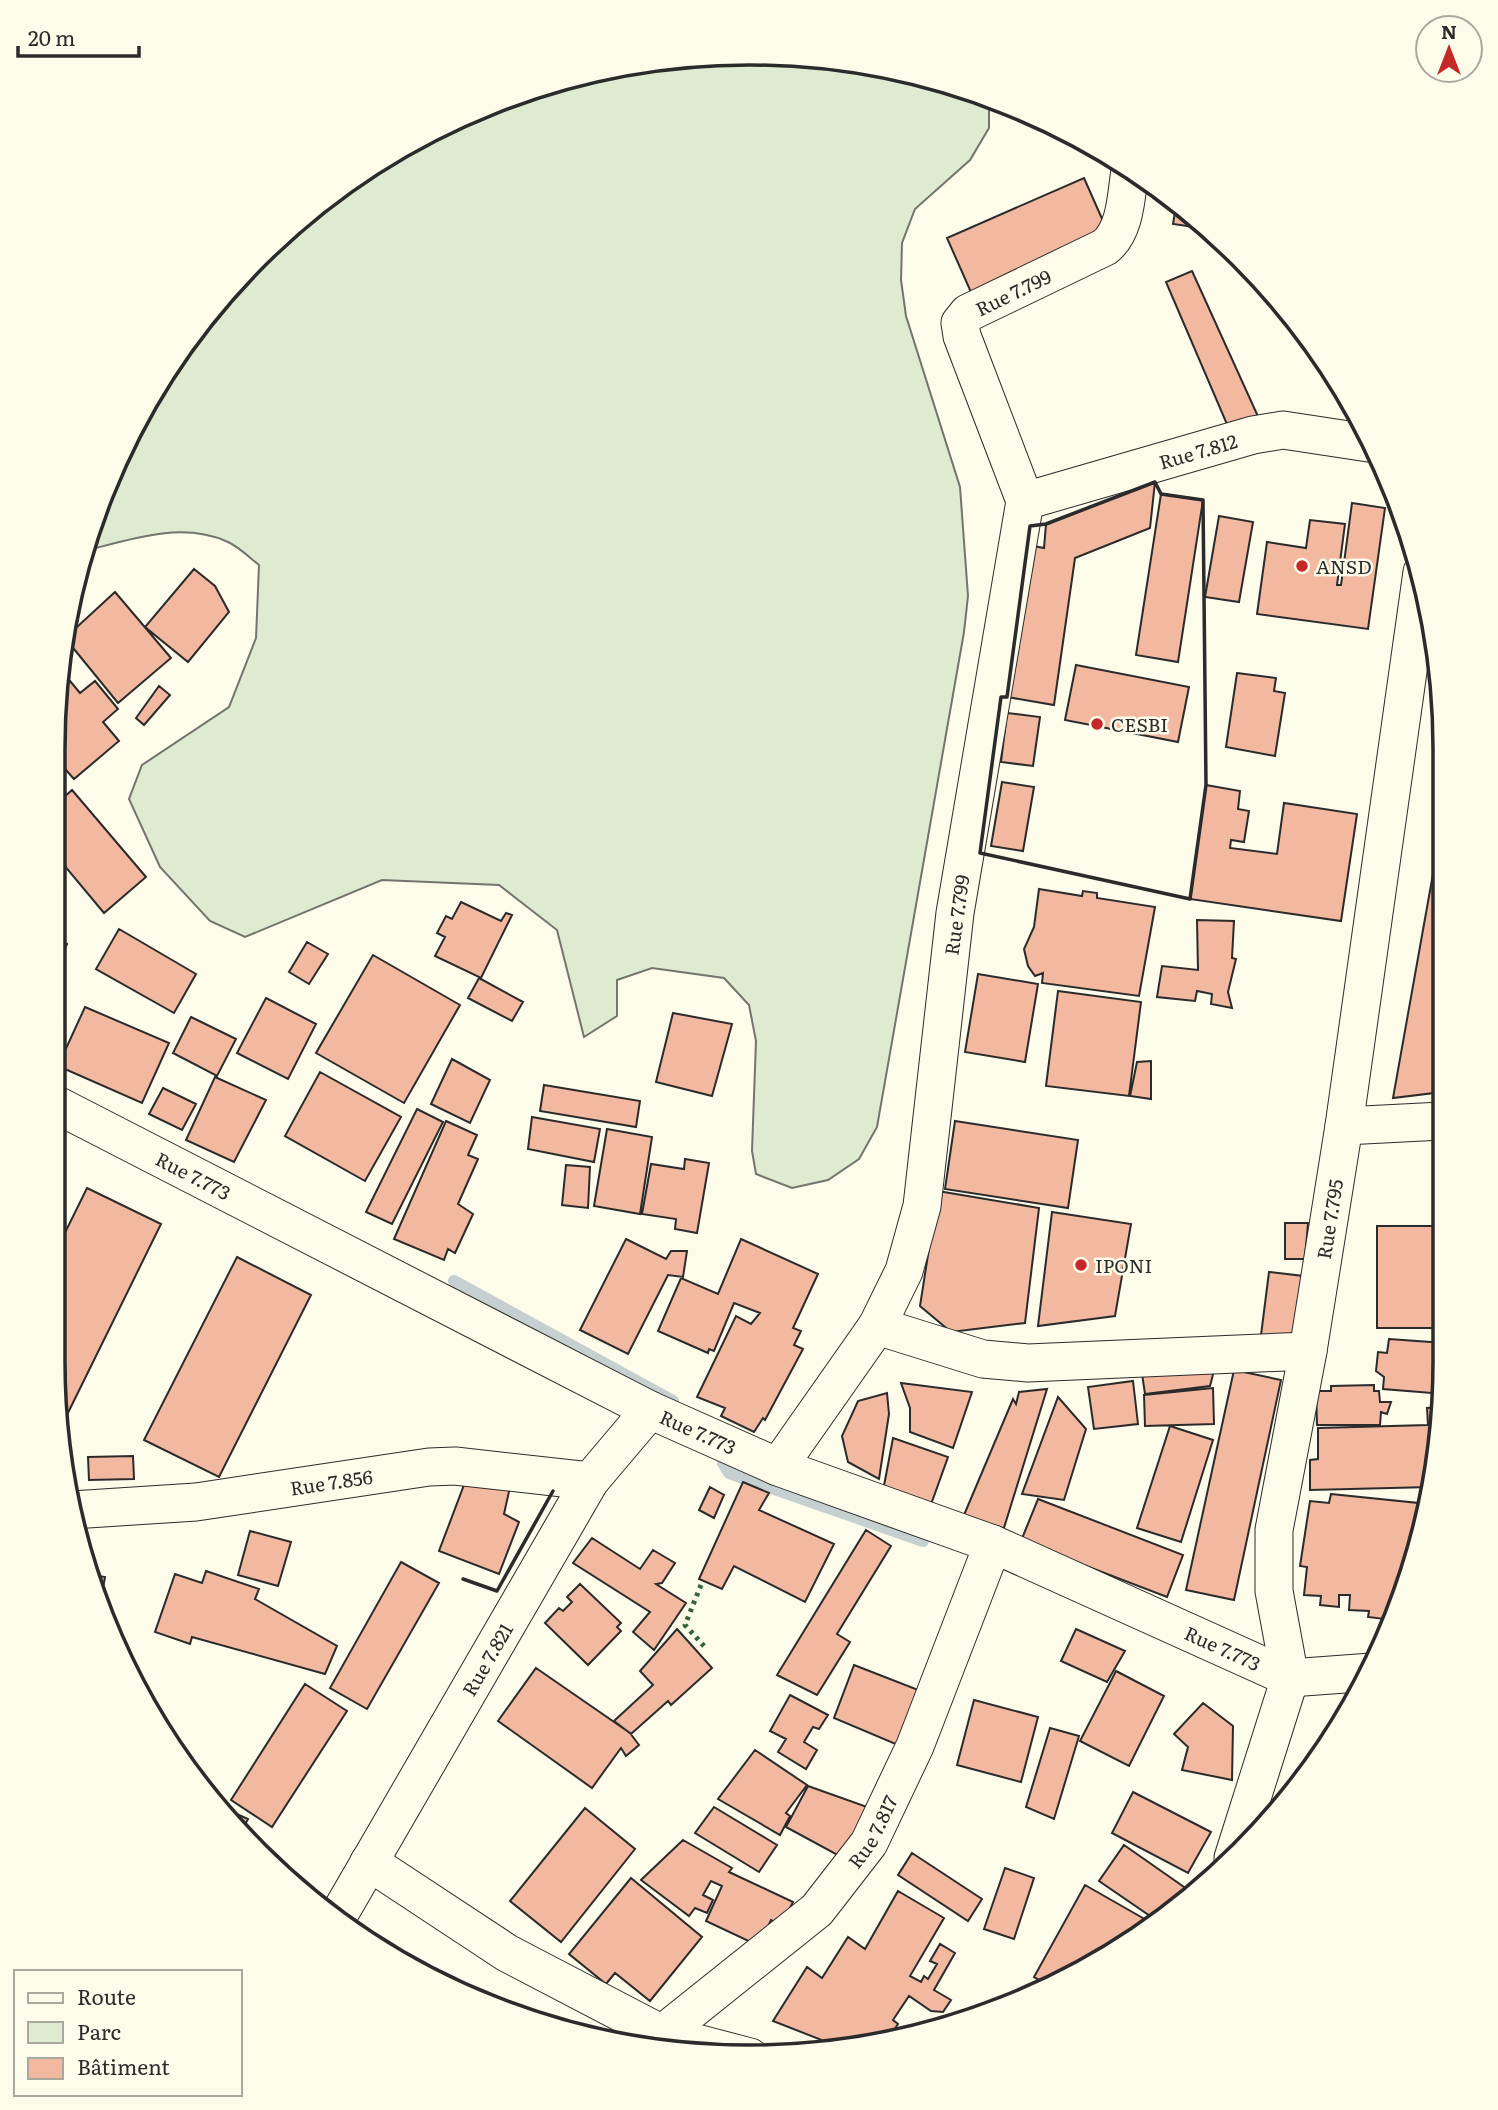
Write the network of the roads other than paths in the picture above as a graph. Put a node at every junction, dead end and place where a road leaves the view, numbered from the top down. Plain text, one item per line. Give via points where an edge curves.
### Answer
1 (1128, 180) edge
2 (1361, 442) edge
3 (1025, 501) junction
4 (1417, 605) edge
5 (65, 1110) edge
6 (1433, 1121) edge
7 (1344, 1126) junction
8 (877, 1326) junction
9 (1308, 1350) junction
10 (650, 1410) junction
11 (778, 1466) junction
12 (590, 1481) junction
13 (81, 1509) edge
14 (993, 1544) junction
15 (1358, 1673) edge
16 (1290, 1678) junction
17 (1239, 1838) edge
18 (369, 1862) junction
19 (341, 1911) edge
20 (652, 2038) edge
21 (662, 2039) edge

1 - 3 street, Rue 7.799 via 1114,240 968,313 960,323 961,336
2 - 3 street, Rue 7.812 via 1283,430 1253,435
3 - 8 street, Rue 7.799 via 955,913 922,1206 904,1271
4 - 7 street, Rue 7.795
5 - 10 street, Rue 7.773
6 - 7 street
7 - 9 street, Rue 7.795
8 - 9 street via 983,1359 1028,1363
8 - 11 street, Rue 7.799
9 - 16 street, Rue 7.795 via 1274,1530 1274,1591
10 - 11 street, Rue 7.773
10 - 12 street, Rue 7.821
11 - 14 street, Rue 7.773
12 - 13 street, Rue 7.856 via 429,1467 196,1502
12 - 18 street, Rue 7.821
14 - 16 street, Rue 7.773
14 - 21 street, Rue 7.817 via 915,1745 863,1852 817,1910
15 - 16 street, Rue 7.773
16 - 17 street, Rue 7.795
18 - 19 street, Rue 7.821
18 - 20 street via 507,1953

